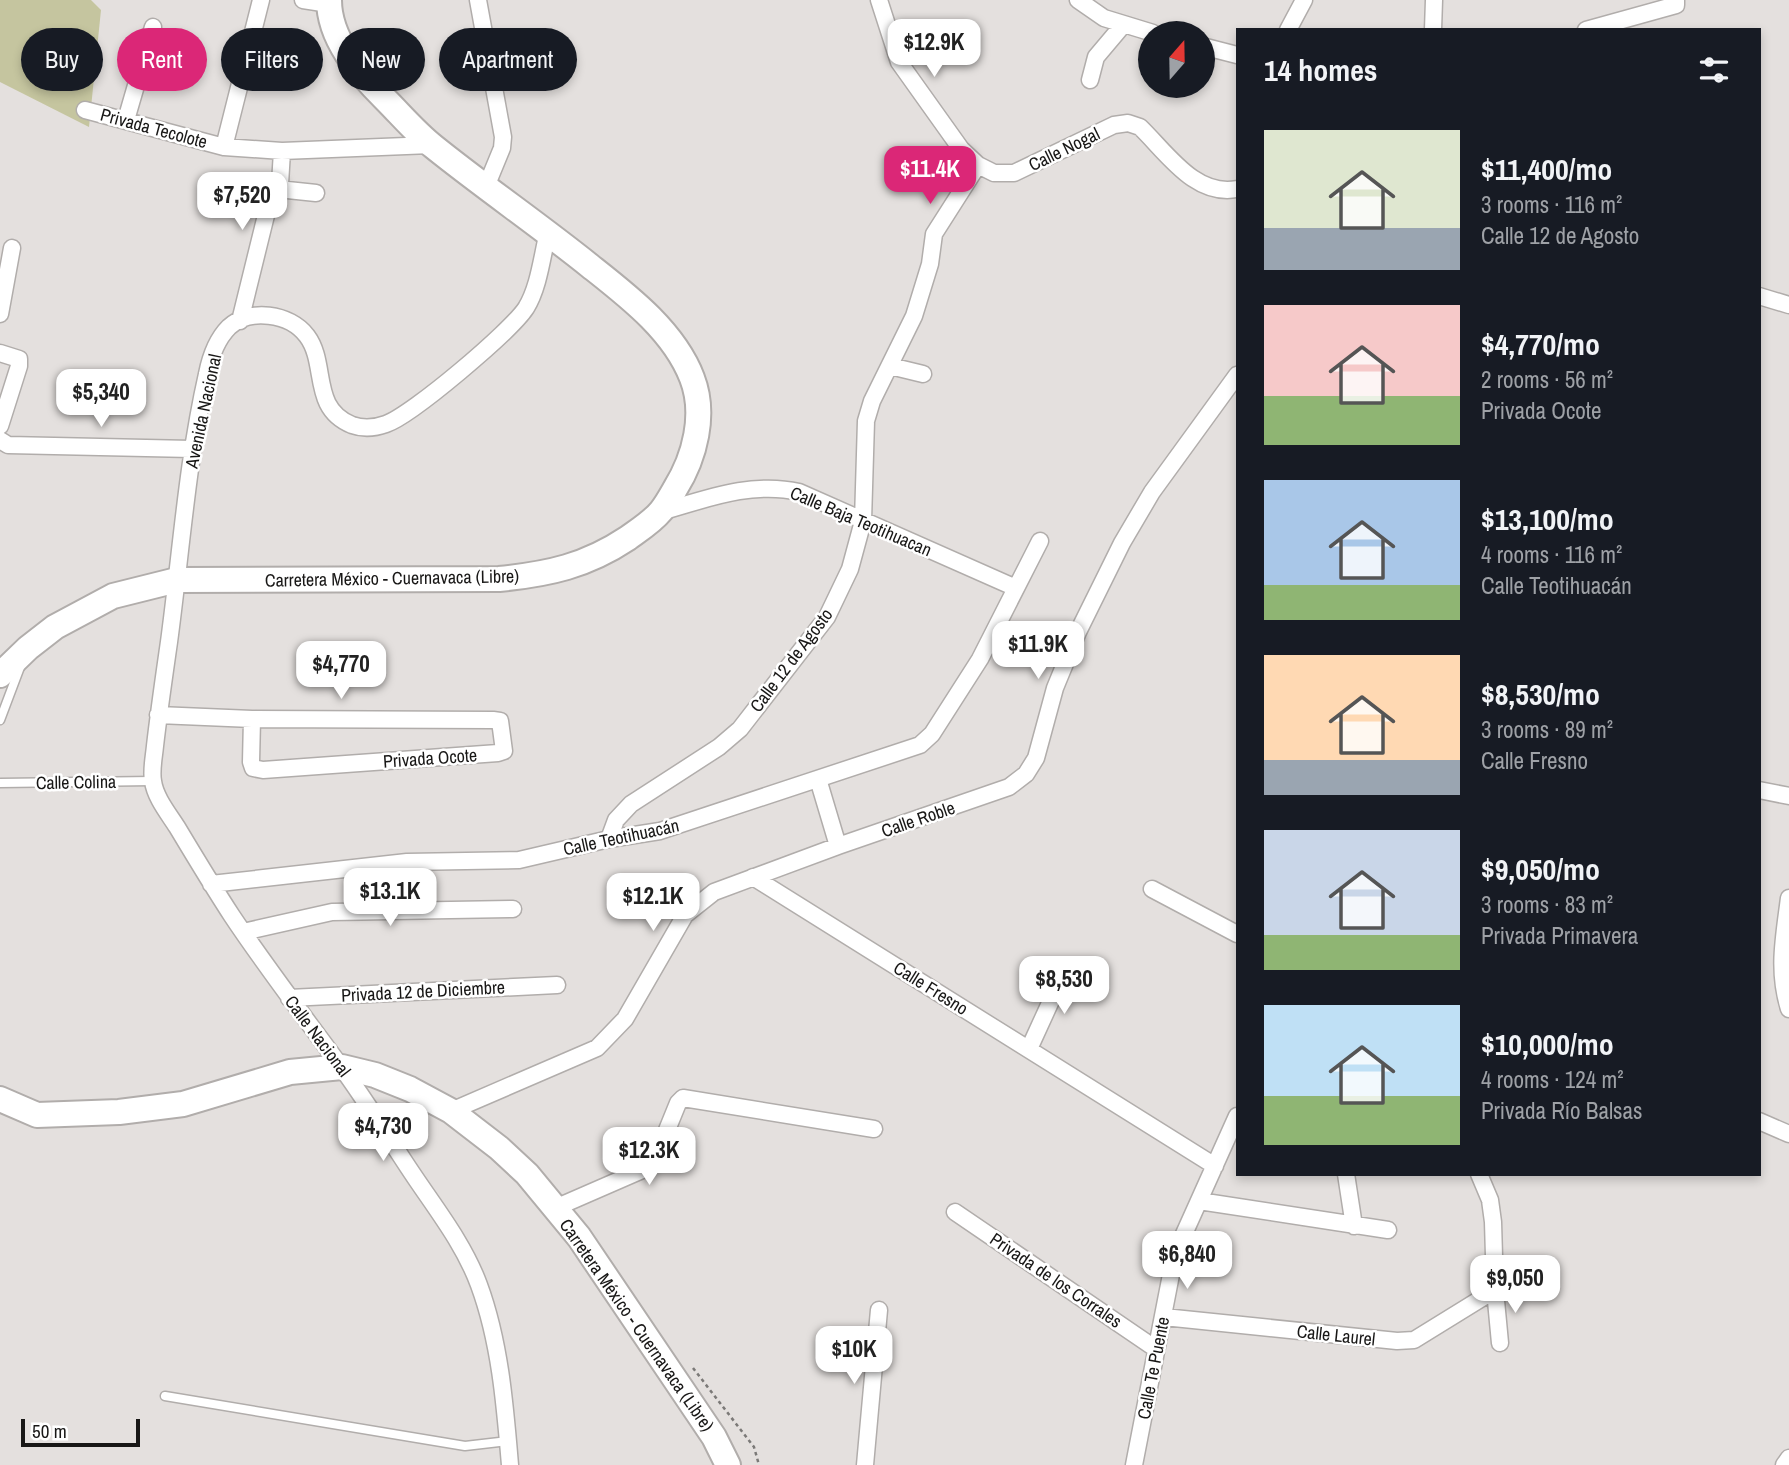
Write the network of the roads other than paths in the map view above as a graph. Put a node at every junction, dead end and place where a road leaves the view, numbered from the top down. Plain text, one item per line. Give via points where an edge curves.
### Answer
1 (261, 0) edge
2 (303, 0) edge
3 (478, 0) edge
4 (878, 0) edge
5 (1078, 0) edge
6 (1304, 0) edge
7 (1434, 0) edge
8 (329, 2) edge
9 (1676, 3) edge
10 (1123, 25) junction
11 (153, 27) dead end
12 (1289, 28) edge
13 (1433, 28) edge
14 (1593, 28) edge
15 (1138, 29) edge
16 (1215, 49) edge
17 (1236, 55) edge
18 (1090, 80) dead end
19 (85, 110) dead end
20 (126, 120) junction
21 (431, 145) junction
22 (224, 147) junction
23 (282, 150) junction
24 (978, 165) junction
25 (486, 187) junction
26 (278, 189) junction
27 (1236, 190) edge
28 (316, 193) dead end
29 (548, 232) junction
30 (12, 248) dead end
31 (1761, 297) edge
32 (1789, 305) edge
33 (0, 314) edge
34 (240, 321) junction
35 (0, 353) edge
36 (890, 366) junction
37 (923, 374) dead end
38 (1236, 376) edge
39 (4, 401) edge
40 (0, 426) edge
41 (0, 440) edge
42 (192, 449) junction
43 (661, 512) junction
44 (863, 521) junction
45 (1040, 541) dead end
46 (177, 580) junction
47 (1016, 588) junction
48 (28, 648) junction
49 (0, 675) edge
50 (158, 715) junction
51 (252, 719) junction
52 (0, 720) edge
53 (818, 779) junction
54 (153, 781) junction
55 (0, 783) edge
56 (1761, 790) edge
57 (1789, 796) edge
58 (609, 839) junction
59 (838, 846) junction
60 (753, 877) junction
61 (211, 884) junction
62 (1152, 889) dead end
63 (1789, 898) edge
64 (513, 909) dead end
65 (243, 932) junction
66 (1236, 933) edge
67 (1786, 951) edge
68 (1066, 968) dead end
69 (557, 985) dead end
70 (289, 998) junction
71 (1789, 1009) edge
72 (1029, 1049) junction
73 (342, 1067) junction
74 (0, 1099) edge
75 (451, 1111) junction
76 (1236, 1118) edge
77 (1761, 1122) edge
78 (874, 1129) dead end
79 (1789, 1134) edge
80 (1215, 1166) junction
81 (1346, 1176) edge
82 (1480, 1176) edge
83 (1199, 1201) junction
84 (555, 1208) junction
85 (955, 1212) dead end
86 (1354, 1226) junction
87 (1388, 1230) dead end
88 (1495, 1290) junction
89 (879, 1310) dead end
90 (1164, 1317) junction
91 (1500, 1343) dead end
92 (1156, 1349) junction
93 (165, 1396) dead end
94 (508, 1441) junction
95 (1789, 1458) edge
96 (510, 1465) edge
97 (728, 1465) edge
98 (865, 1465) edge
99 (1134, 1465) edge
100 (1784, 1465) edge

1 - 22 street
2 - 8 street
3 - 25 street via 503,137
4 - 24 street via 899,62 961,149
5 - 10 street
6 - 12 street
7 - 13 street
8 - 21 main road, Carretera México - Cuernavaca (Libre) via 338,37 361,75
9 - 14 street
10 - 15 street
10 - 18 street via 1096,57
11 - 20 street
16 - 17 street
19 - 20 street, Privada Tecolote
20 - 22 street, Privada Tecolote
21 - 23 street, Privada Tecolote
21 - 25 main road, Carretera México - Cuernavaca (Libre)
22 - 23 street, Privada Tecolote
23 - 26 street
24 - 27 street, Calle Nogal via 994,173 1014,173 1114,125 1128,123 1140,127 1196,182
24 - 36 street, Calle 12 de Agosto via 934,234 914,316
25 - 29 main road, Carretera México - Cuernavaca (Libre)
26 - 28 street
26 - 34 street via 271,195
29 - 34 street via 525,309 411,411 387,424 351,425 334,413 322,393 314,351 307,336 293,324 272,315
29 - 43 main road, Carretera México - Cuernavaca (Libre) via 659,328 693,380 698,406 695,447
30 - 33 street
31 - 32 street
34 - 42 street, Avenida Nacional via 229,327 208,370
35 - 39 street via 19,359
36 - 37 street
36 - 44 street, Calle 12 de Agosto via 866,421
38 - 59 street, Calle Roble via 1152,492 1122,543 1078,632 1055,688 1036,758 1026,774 1010,787
39 - 40 street
41 - 42 street via 8,445
42 - 46 street, Avenida Nacional
43 - 44 street, Calle Baja Teotihuacan via 760,487 799,492
43 - 46 main road, Carretera México - Cuernavaca (Libre) via 611,550 584,564 539,575
44 - 47 street, Calle Baja Teotihuacan
44 - 58 street, Calle 12 de Agosto via 850,569 827,617 740,729 631,804 616,820
45 - 47 street, Calle Teotihuacán
46 - 48 main road, Carretera México - Cuernavaca (Libre) via 113,596 55,627
46 - 50 street, Avenida Nacional
47 - 53 street, Calle Teotihuacán via 980,659 932,734 920,745
48 - 49 main road, Carretera México - Cuernavaca (Libre)
48 - 52 lane
50 - 51 street, Privada Ocote
50 - 54 street, Avenida Nacional
51 - 51 street, Privada Ocote via 493,720 500,721 505,747 498,753 263,770 253,768 251,762
53 - 58 street, Calle Teotihuacán via 660,831
53 - 59 street
54 - 55 lane, Calle Colina
54 - 61 street, Avenida Nacional
56 - 57 street
58 - 61 street, Calle Teotihuacán via 519,860 407,862
59 - 60 street, Calle Roble
60 - 72 street, Calle Fresno
60 - 75 street, Calle Roble via 714,892 685,915 625,1019 597,1048
61 - 65 street, Calle Nacional
62 - 66 street
63 - 67 street
64 - 65 street via 332,912
65 - 70 street, Calle Nacional
67 - 71 street via 1782,985
68 - 72 street
69 - 70 street, Privada 12 de Diciembre
70 - 73 street, Calle Nacional
72 - 80 street, Calle Fresno
73 - 74 main road, Carretera México - Cuernavaca (Libre) via 290,1072 183,1104 119,1112 37,1115
73 - 75 main road, Carretera México - Cuernavaca (Libre) via 393,1081
73 - 94 street, Calle Nacional via 471,1268 489,1318
75 - 84 main road, Carretera México - Cuernavaca (Libre) via 527,1174
76 - 80 street, Calle Te Puente
77 - 79 street
78 - 84 street via 683,1098 654,1162
80 - 83 street, Calle Te Puente
81 - 86 street
82 - 88 street via 1493,1222
83 - 86 street
83 - 90 street, Calle Te Puente via 1175,1254
84 - 97 main road, Carretera México - Cuernavaca (Libre) via 692,1404
85 - 92 street, Privada de los Corrales
86 - 87 street
88 - 90 street, Calle Laurel via 1414,1340
88 - 91 street
89 - 98 street
90 - 92 street, Calle Te Puente
92 - 99 street, Calle Te Puente
93 - 94 lane via 465,1446
94 - 96 street, Calle Nacional
95 - 100 street

